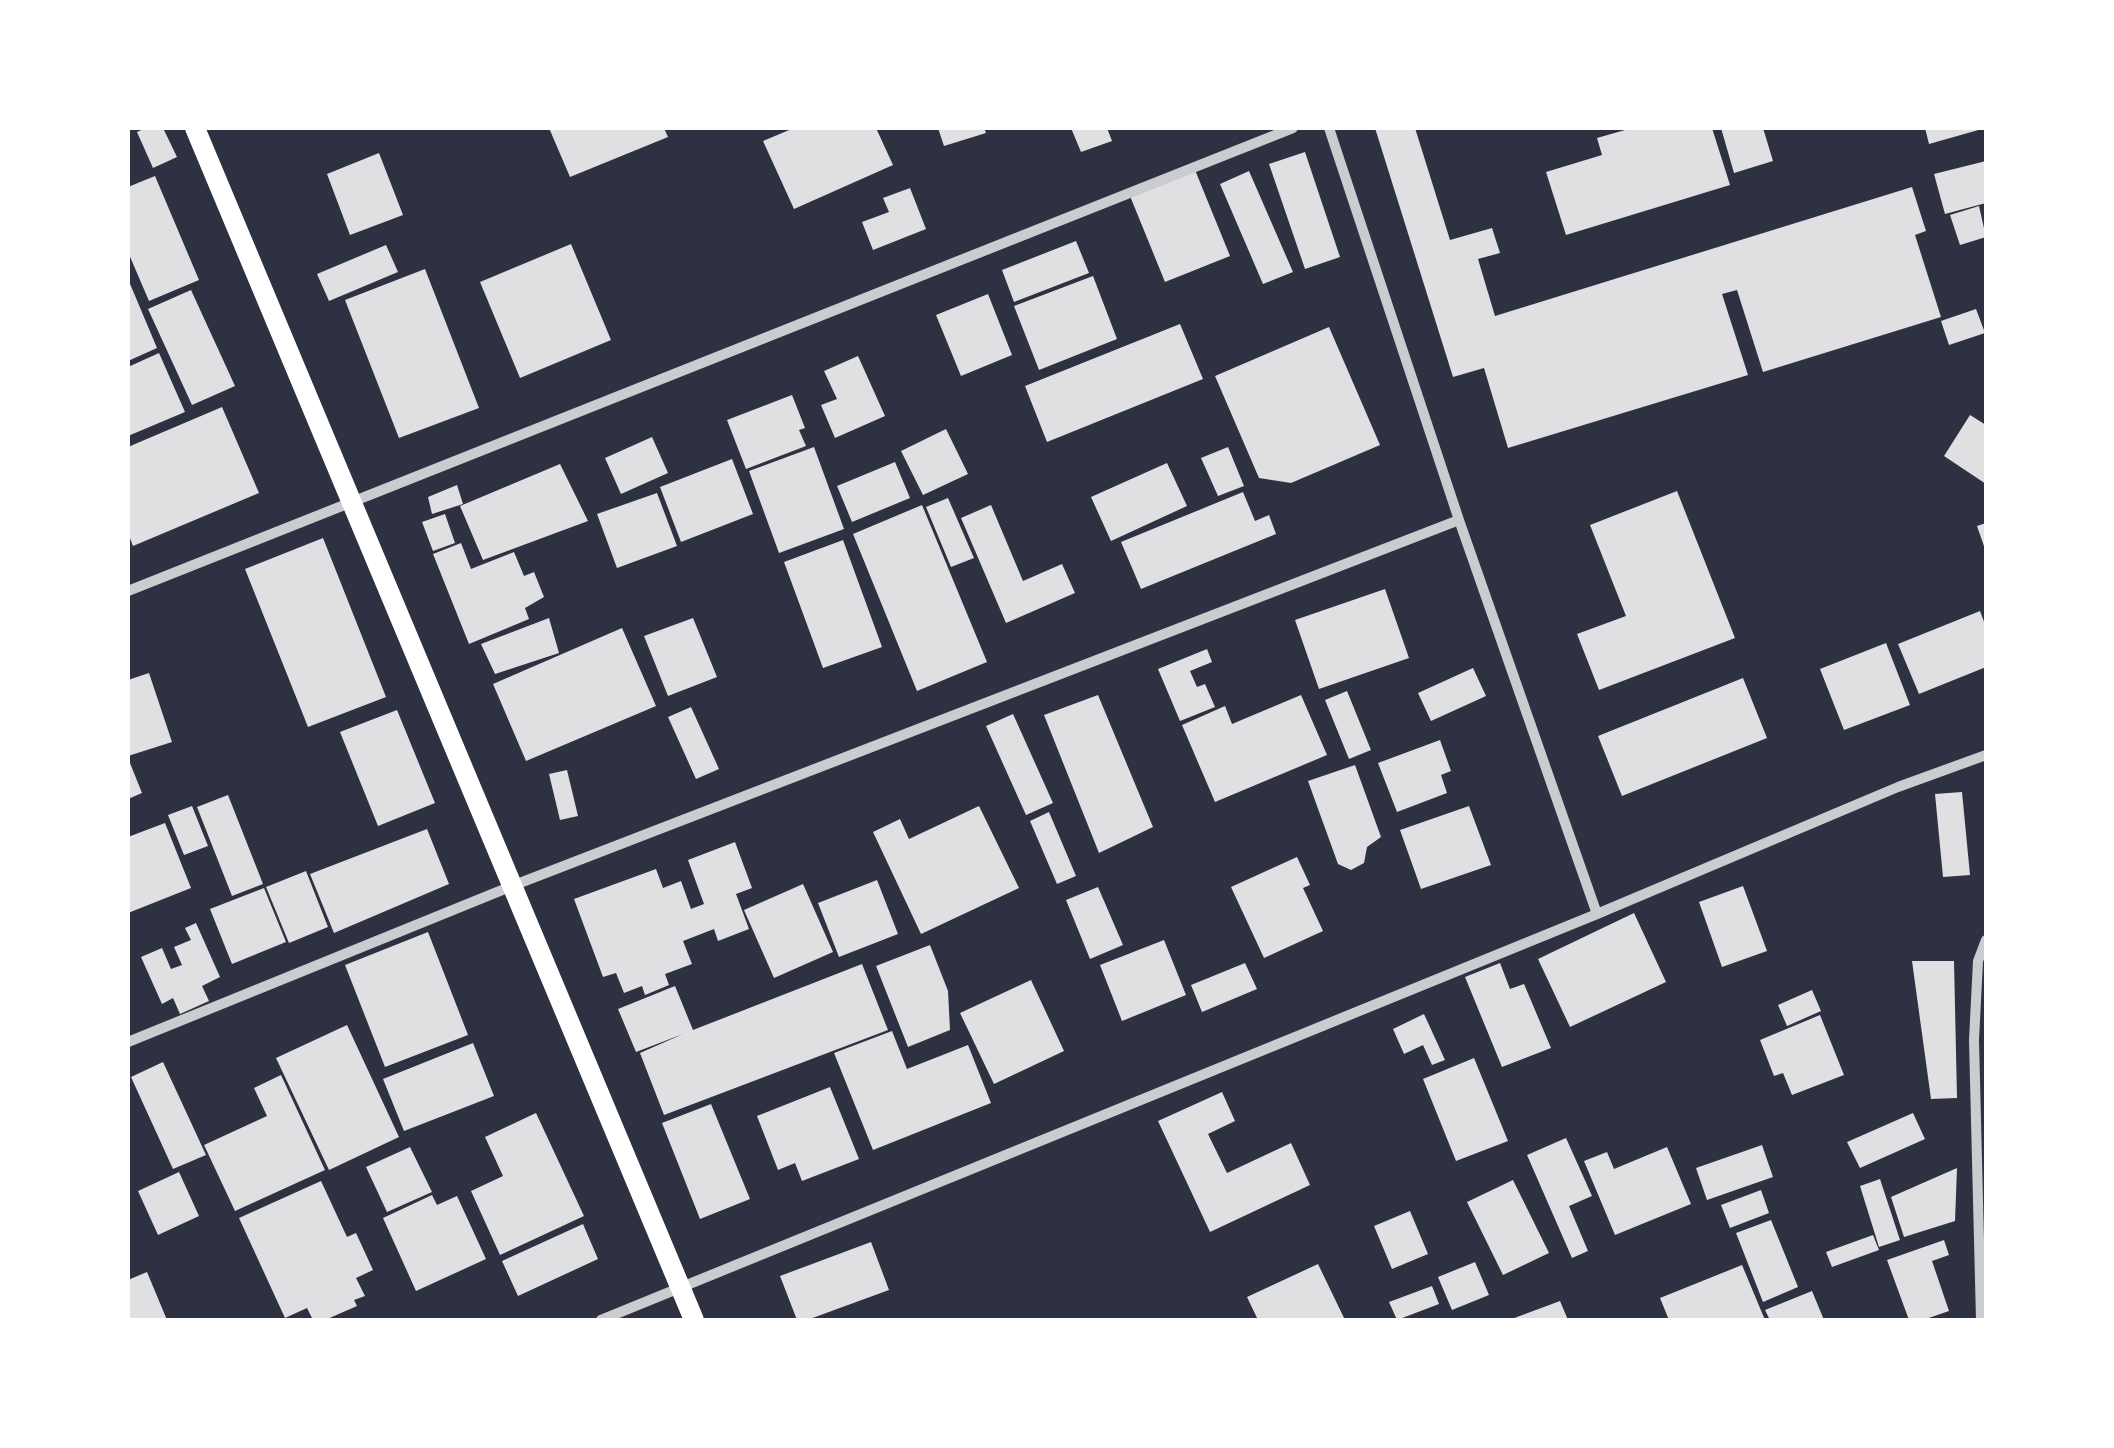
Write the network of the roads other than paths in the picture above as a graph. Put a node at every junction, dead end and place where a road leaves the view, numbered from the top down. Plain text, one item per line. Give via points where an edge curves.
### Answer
1 (195, 128) edge
2 (1292, 128) edge
3 (1329, 128) edge
4 (352, 502) junction
5 (1459, 520) junction
6 (128, 592) edge
7 (1986, 755) edge
8 (512, 886) junction
9 (1597, 914) junction
10 (1986, 940) edge
11 (128, 1042) edge
12 (680, 1286) junction
13 (600, 1320) edge
14 (694, 1320) edge
15 (1981, 1320) edge

1 - 4 main road
2 - 4 street
3 - 5 street
4 - 6 street
4 - 8 main road
5 - 8 street
5 - 9 street
7 - 9 street
8 - 11 street
8 - 12 main road
9 - 12 street
10 - 15 street via 1978,961 1974,1040
12 - 13 street
12 - 14 main road

